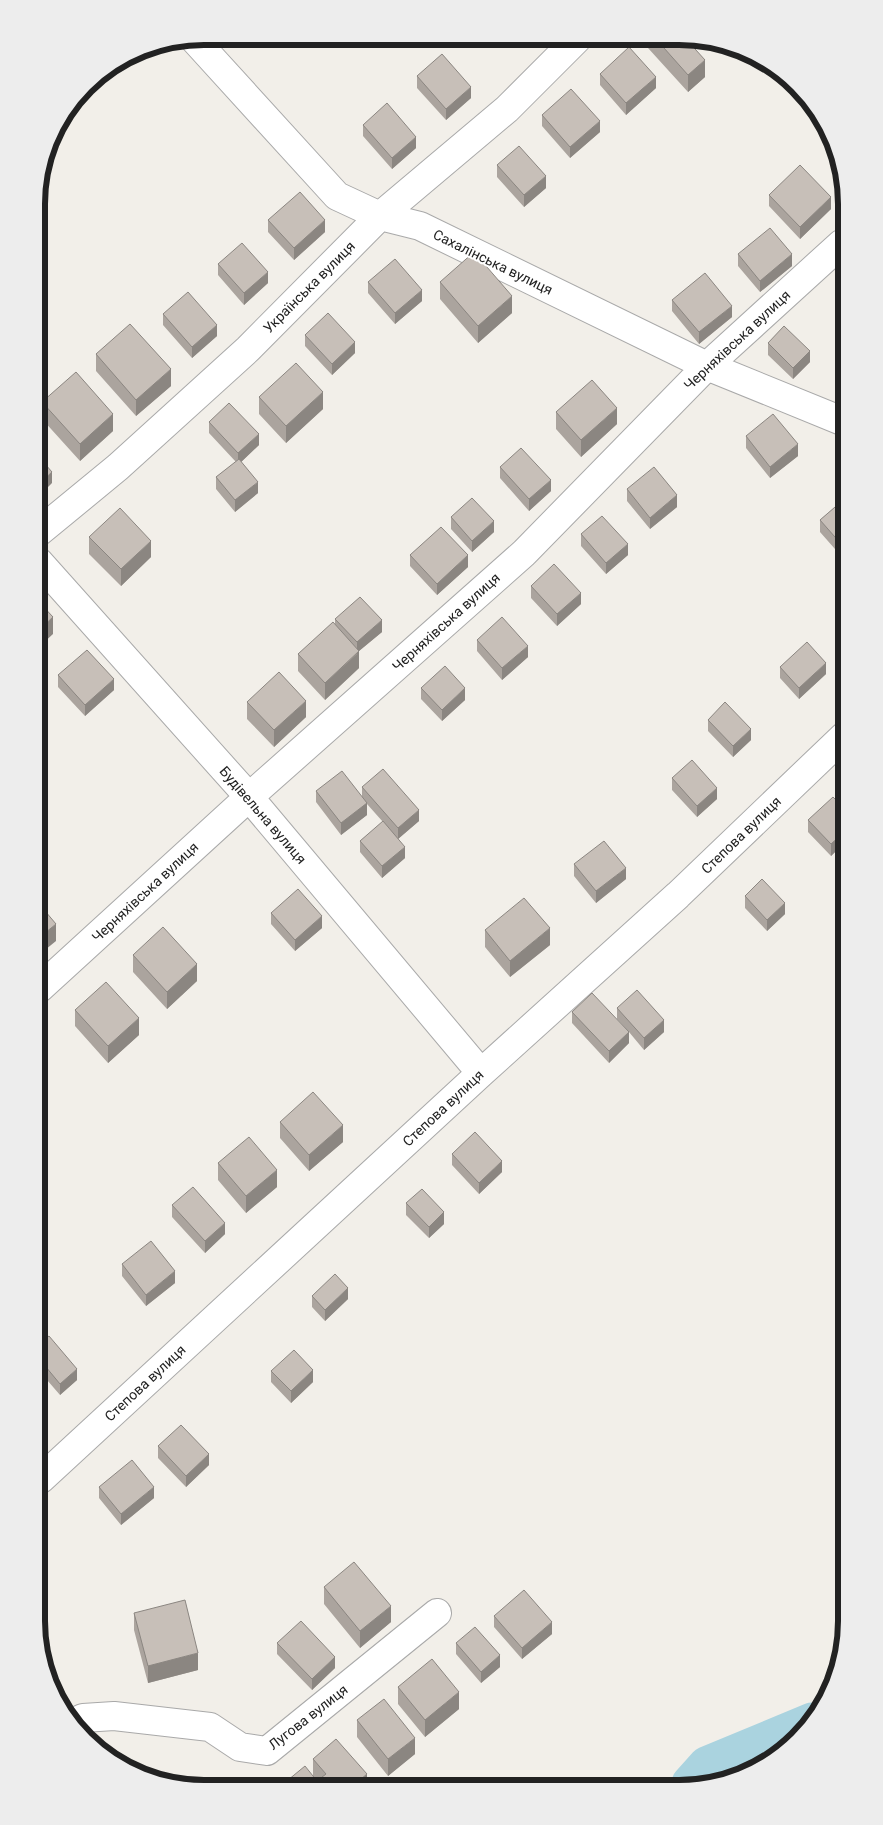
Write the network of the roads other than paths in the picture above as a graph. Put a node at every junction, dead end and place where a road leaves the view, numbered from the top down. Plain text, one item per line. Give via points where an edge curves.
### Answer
1 (200, 45) edge
2 (571, 45) edge
3 (380, 216) junction
4 (838, 247) edge
5 (707, 366) junction
6 (838, 419) edge
7 (45, 527) edge
8 (45, 569) edge
9 (838, 742) edge
10 (249, 797) junction
11 (45, 983) edge
12 (480, 1073) junction
13 (45, 1476) edge
14 (437, 1613) dead end
15 (79, 1720) edge

1 - 3 street, Сахалінська вулиця via 337,196
2 - 3 street, Українська вулиця via 507,109
3 - 5 street, Сахалінська вулиця via 420,226
3 - 7 street, Українська вулиця via 241,356 118,467
4 - 5 street, Черняхівська вулиця
5 - 6 street, Сахалінська вулиця
5 - 10 street, Черняхівська вулиця via 524,552
8 - 10 street, Будівельна вулиця
9 - 12 street, Степова вулиця via 678,895
10 - 11 street, Черняхівська вулиця
10 - 12 street, Будівельна вулиця
12 - 13 street, Степова вулиця
14 - 15 street, Лугова вулиця via 267,1751 240,1747 210,1727 114,1716

